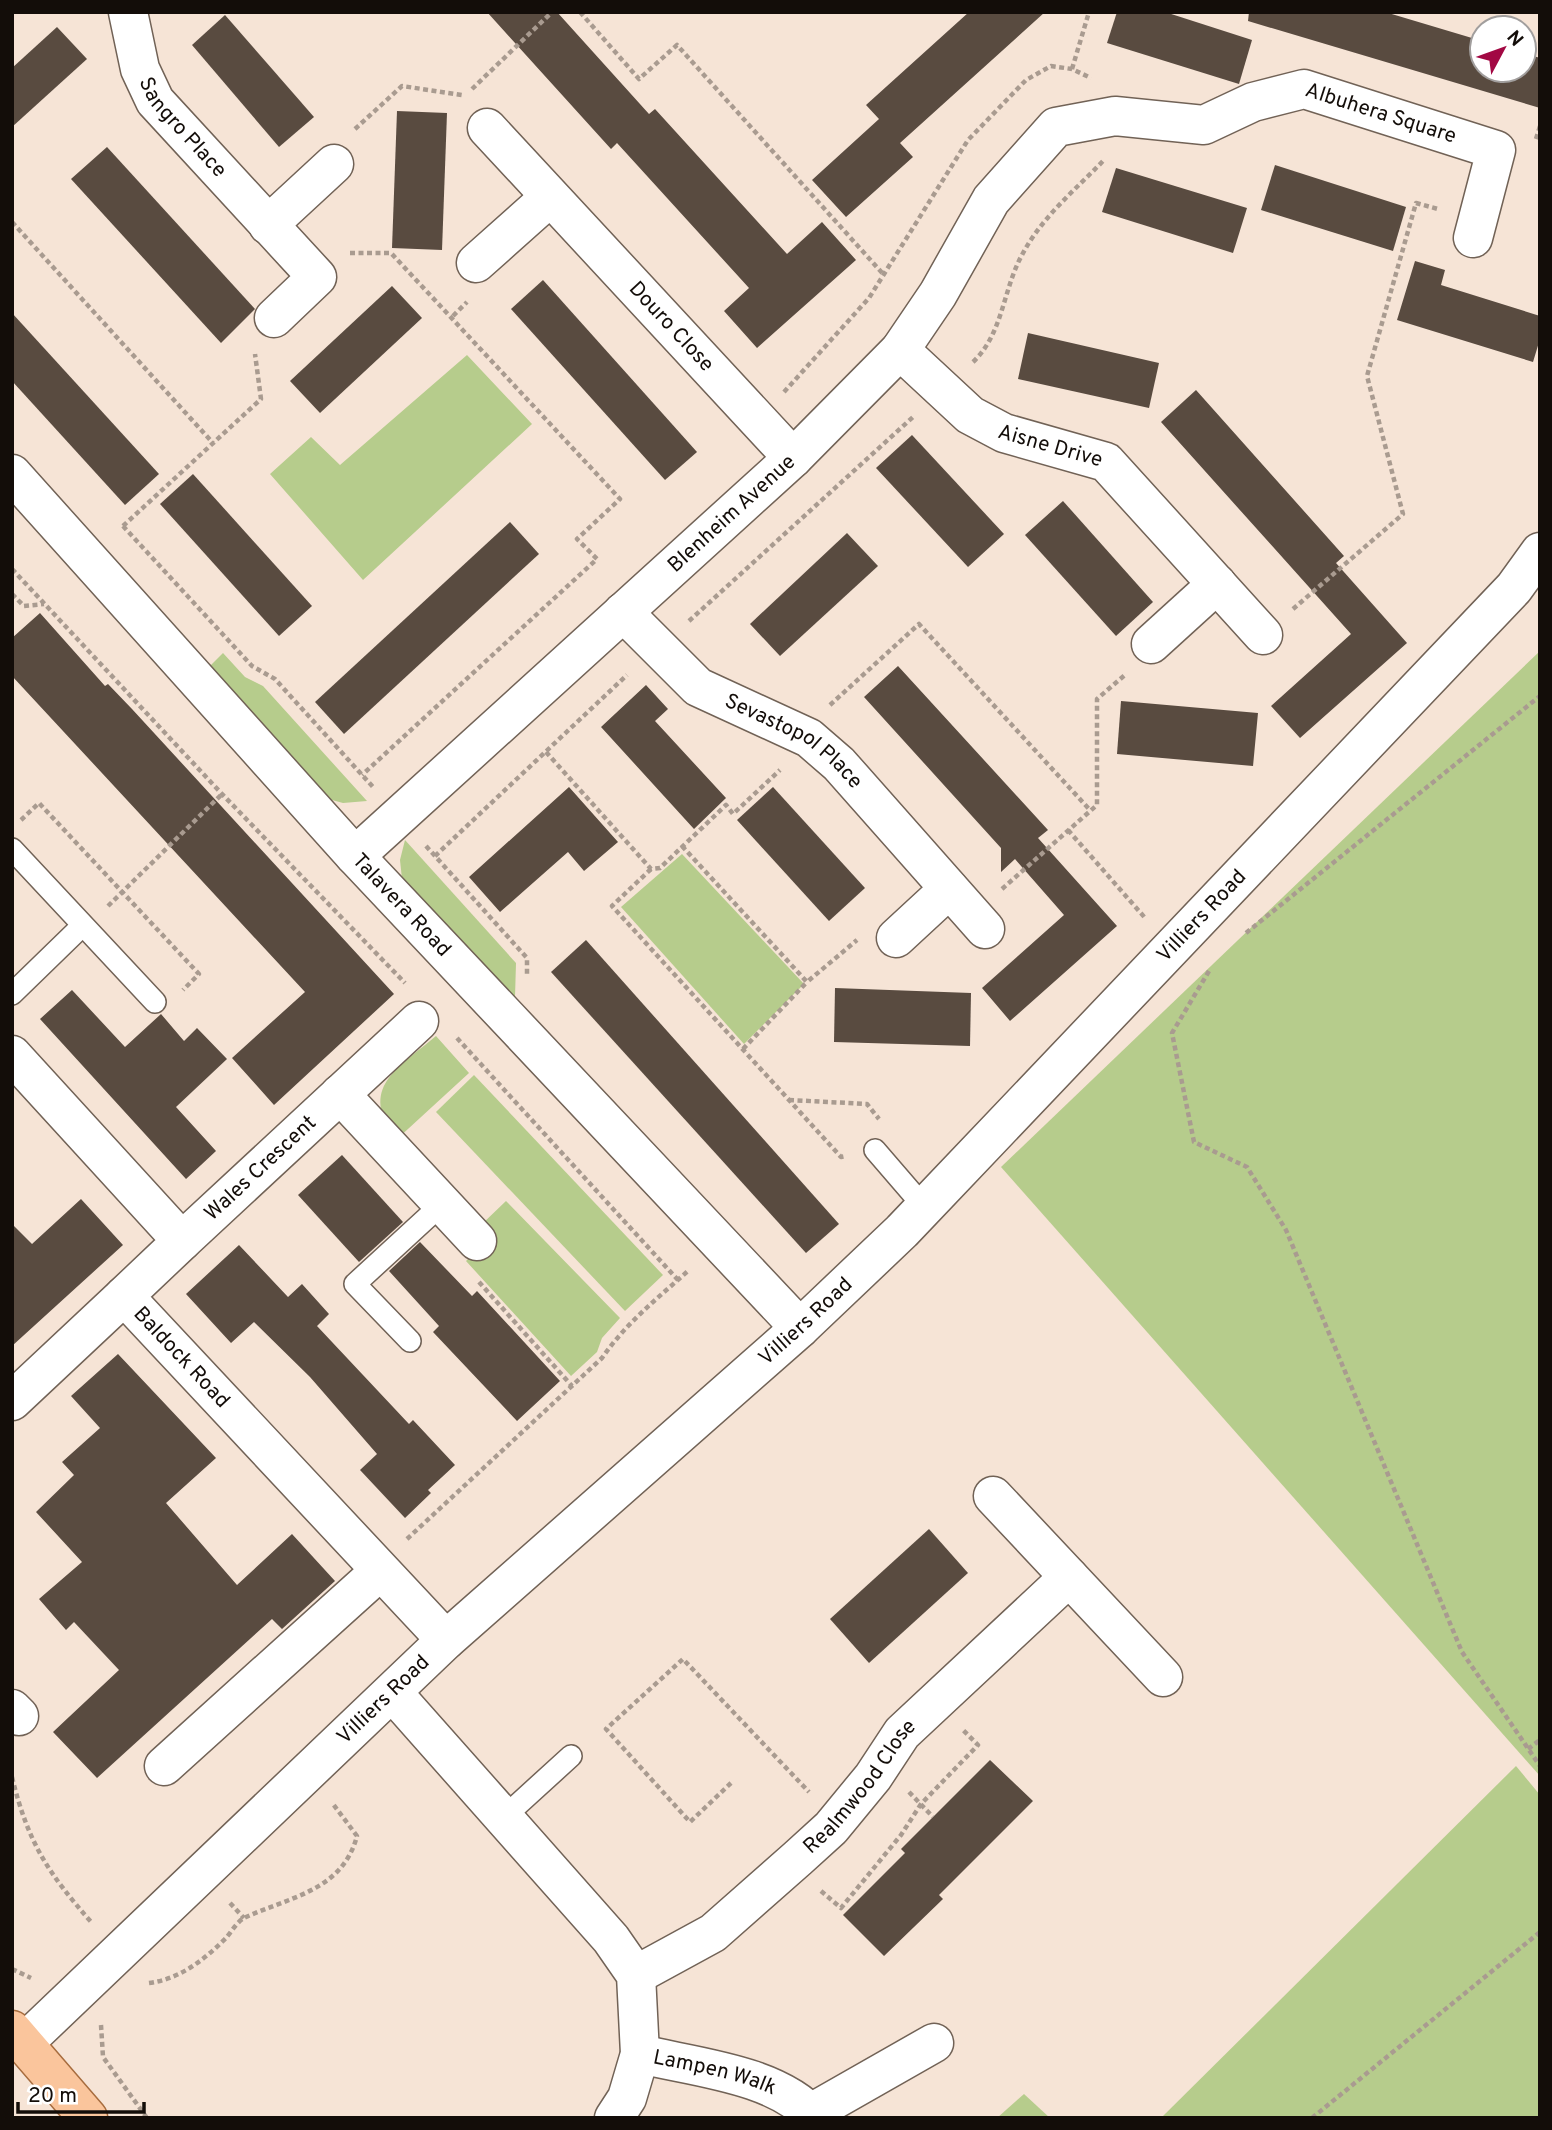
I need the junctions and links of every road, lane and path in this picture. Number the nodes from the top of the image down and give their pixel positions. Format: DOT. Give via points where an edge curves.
graph roads {
  1 [pos="128,12"];
  2 [pos="552,12"];
  3 [pos="580,12"];
  4 [pos="1088,12"];
  5 [pos="1072,69"];
  6 [pos="1115,116"];
  7 [pos="1056,127"];
  8 [pos="486,128"];
  9 [pos="334,164"];
  10 [pos="550,197"];
  11 [pos="12,222"];
  12 [pos="268,225"];
  13 [pos="1475,230"];
  14 [pos="476,263"];
  15 [pos="884,275"];
  16 [pos="317,277"];
  17 [pos="274,318"];
  18 [pos="900,350"];
  19 [pos="757,420"];
  20 [pos="214,443"];
  21 [pos="793,458"];
  22 [pos="12,474"];
  23 [pos="114,534"];
  24 [pos="1540,552"];
  25 [pos="12,569"];
  26 [pos="1217,584"];
  27 [pos="12,594"];
  28 [pos="45,604"];
  29 [pos="623,612"];
  30 [pos="1263,635"];
  31 [pos="1151,644"];
  32 [pos="1540,696"];
  33 [pos="805,737"];
  34 [pos="546,752"];
  35 [pos="362,775"];
  36 [pos="222,794"];
  37 [pos="1090,810"];
  38 [pos="12,828"];
  39 [pos="1068,830"];
  40 [pos="682,846"];
  41 [pos="12,849"];
  42 [pos="355,856"];
  43 [pos="651,869"];
  44 [pos="123,891"];
  45 [pos="969,911"];
  46 [pos="82,926"];
  47 [pos="1154,929"];
  48 [pos="1240,938"];
  49 [pos="896,939"];
  50 [pos="1212,966"];
  51 [pos="807,982"];
  52 [pos="12,994"];
  53 [pos="155,1002"];
  54 [pos="426,1013"];
  55 [pos="743,1049"];
  56 [pos="12,1055"];
  57 [pos="340,1094"];
  58 [pos="789,1100"];
  59 [pos="875,1150"];
  60 [pos="442,1204"];
  61 [pos="925,1208"];
  62 [pos="474,1239"];
  63 [pos="182,1241"];
  64 [pos="722,1242"];
  65 [pos="678,1280"];
  66 [pos="124,1296"];
  67 [pos="800,1328"];
  68 [pos="410,1341"];
  69 [pos="572,1386"];
  70 [pos="12,1401"];
  71 [pos="993,1496"];
  72 [pos="404,1542"];
  73 [pos="380,1571"];
  74 [pos="1069,1577"];
  75 [pos="446,1640"];
  76 [pos="1163,1677"];
  77 [pos="393,1693"];
  78 [pos="936,1701"];
  79 [pos="1540,1741"];
  80 [pos="1528,1749"];
  81 [pos="571,1756"];
  82 [pos="164,1766"];
  83 [pos="1540,1766"];
  84 [pos="307,1774"];
  85 [pos="12,1777"];
  86 [pos="731,1783"];
  87 [pos="12,1803"];
  88 [pos="19,1807"];
  89 [pos="503,1818"];
  90 [pos="837,1820"];
  91 [pos="789,1866"];
  92 [pos="1540,1932"];
  93 [pos="118,1953"];
  94 [pos="636,1975"];
  95 [pos="142,1984"];
  96 [pos="107,2017"];
  97 [pos="18,2037"];
  98 [pos="934,2043"];
  99 [pos="640,2054"];
  100 [pos="813,2115"];
  101 [pos="88,2118"];
  102 [pos="146,2118"];
  103 [pos="614,2118"];
  104 [pos="1312,2118"];
  1 -- 12 [label="street, Sangro Place" via="140,69 155,101"];
  2 -- 9 [label="path" via="466,95 402,86 345,137"];
  3 -- 15 [label="path" via="639,79 677,45"];
  4 -- 5 [label="path"];
  5 -- 6 [label="path" via="1108,86"];
  5 -- 15 [label="path" via="1051,66 1026,80 968,141"];
  6 -- 7 [label="street, Albuhera Square"];
  6 -- 13 [label="street, Albuhera Square" via="1204,125 1253,102 1304,89 1496,150"];
  7 -- 18 [label="street, Blenheim Avenue" via="991,200"];
  8 -- 10 [label="street, Douro Close"];
  9 -- 12 [label="street"];
  10 -- 14 [label="street"];
  10 -- 19 [label="street, Douro Close"];
  11 -- 20 [label="path"];
  12 -- 16 [label="street, Sangro Place"];
  13 -- 30 [label="path" via="1416,202 1367,376 1403,513"];
  15 -- 19 [label="path" via="869,298"];
  16 -- 17 [label="street"];
  16 -- 35 [label="path" via="342,253 391,253 620,499 577,538 597,559"];
  17 -- 20 [label="path" via="275,336 255,354 261,399"];
  18 -- 21 [label="street, Blenheim Avenue"];
  18 -- 26 [label="street, Aisne Drive" via="970,415 1004,432 1106,462"];
  19 -- 21 [label="street, Douro Close"];
  20 -- 23 [label="path"];
  21 -- 29 [label="street, Blenheim Avenue"];
  22 -- 42 [label="street, Talavera Road"];
  24 -- 61 [label="street, Villiers Road" via="1514,588"];
  25 -- 28 [label="path"];
  26 -- 30 [label="street, Aisne Drive"];
  26 -- 31 [label="street"];
  27 -- 28 [label="path" via="24,606"];
  28 -- 36 [label="path"];
  29 -- 33 [label="street, Sevastopol Place" via="698,687"];
  29 -- 42 [label="street, Blenheim Avenue"];
  31 -- 37 [label="path" via="1149,654 1097,699 1097,805"];
  32 -- 48 [label="path"];
  33 -- 37 [label="path" via="919,624"];
  33 -- 40 [label="path" via="733,814 726,805"];
  33 -- 45 [label="street, Sevastopol Place" via="839,764"];
  34 -- 43 [label="path"];
  36 -- 44 [label="path"];
  36 -- 54 [label="path"];
  37 -- 39 [label="path"];
  38 -- 44 [label="path" via="39,803"];
  39 -- 45 [label="path"];
  39 -- 47 [label="path"];
  40 -- 43 [label="path" via="660,868"];
  40 -- 51 [label="path"];
  41 -- 46 [label="lane"];
  42 -- 64 [label="street, Talavera Road"];
  43 -- 55 [label="path" via="612,906"];
  44 -- 46 [label="path"];
  44 -- 53 [label="path" via="199,974 175,998"];
  45 -- 49 [label="street"];
  46 -- 52 [label="lane"];
  46 -- 53 [label="lane"];
  49 -- 51 [label="path" via="857,940"];
  50 -- 80 [label="path" via="1171,1033 1194,1142 1247,1167 1286,1230 1462,1652"];
  51 -- 55 [label="path"];
  54 -- 57 [label="street, Wales Crescent"];
  54 -- 65 [label="path"];
  55 -- 58 [label="path"];
  56 -- 63 [label="street"];
  57 -- 60 [label="street"];
  57 -- 63 [label="street, Wales Crescent"];
  58 -- 59 [label="path" via="841,1157"];
  58 -- 59 [label="path" via="867,1104 889,1130"];
  59 -- 61 [label="lane"];
  60 -- 62 [label="street"];
  60 -- 68 [label="lane" via="355,1284"];
  61 -- 67 [label="street, Villiers Road"];
  62 -- 69 [label="path" via="453,1253"];
  63 -- 66 [label="street, Baldock Road"];
  64 -- 65 [label="path"];
  64 -- 67 [label="street, Talavera Road"];
  65 -- 69 [label="path" via="636,1317 603,1358"];
  66 -- 70 [label="street"];
  66 -- 73 [label="street, Baldock Road"];
  67 -- 75 [label="street, Villiers Road"];
  69 -- 72 [label="path"];
  71 -- 74 [label="street"];
  73 -- 75 [label="street, Baldock Road"];
  73 -- 82 [label="street"];
  74 -- 76 [label="street"];
  74 -- 78 [label="street, Realmwood Close"];
  75 -- 77 [label="street, Villiers Road"];
  77 -- 84 [label="street, Villiers Road"];
  77 -- 89 [label="street"];
  78 -- 90 [label="street, Realmwood Close" via="902,1733"];
  78 -- 91 [label="path" via="978,1745 921,1804 841,1908"];
  79 -- 80 [label="path"];
  80 -- 83 [label="path"];
  81 -- 89 [label="lane"];
  84 -- 93 [label="street, Villiers Road"];
  84 -- 95 [label="path" via="358,1836 354,1849 334,1874 306,1895 244,1918 204,1959 167,1981"];
  85 -- 88 [label="path"];
  86 -- 90 [label="path" via="690,1822 607,1729 683,1659"];
  87 -- 88 [label="path"];
  88 -- 93 [label="path" via="28,1834 54,1879"];
  89 -- 94 [label="street" via="611,1939"];
  90 -- 91 [label="street, Realmwood Close"];
  91 -- 94 [label="street, Realmwood Close" via="713,1933"];
  92 -- 104 [label="path"];
  93 -- 97 [label="street, Villiers Road"];
  94 -- 99 [label="street"];
  96 -- 102 [label="path" via="100,2026 103,2057"];
  97 -- 101 [label="main road"];
  98 -- 100 [label="street, Lampen Walk"];
  99 -- 100 [label="street, Lampen Walk" via="758,2082"];
  99 -- 103 [label="street, Lampen Walk" via="627,2098"];
}
